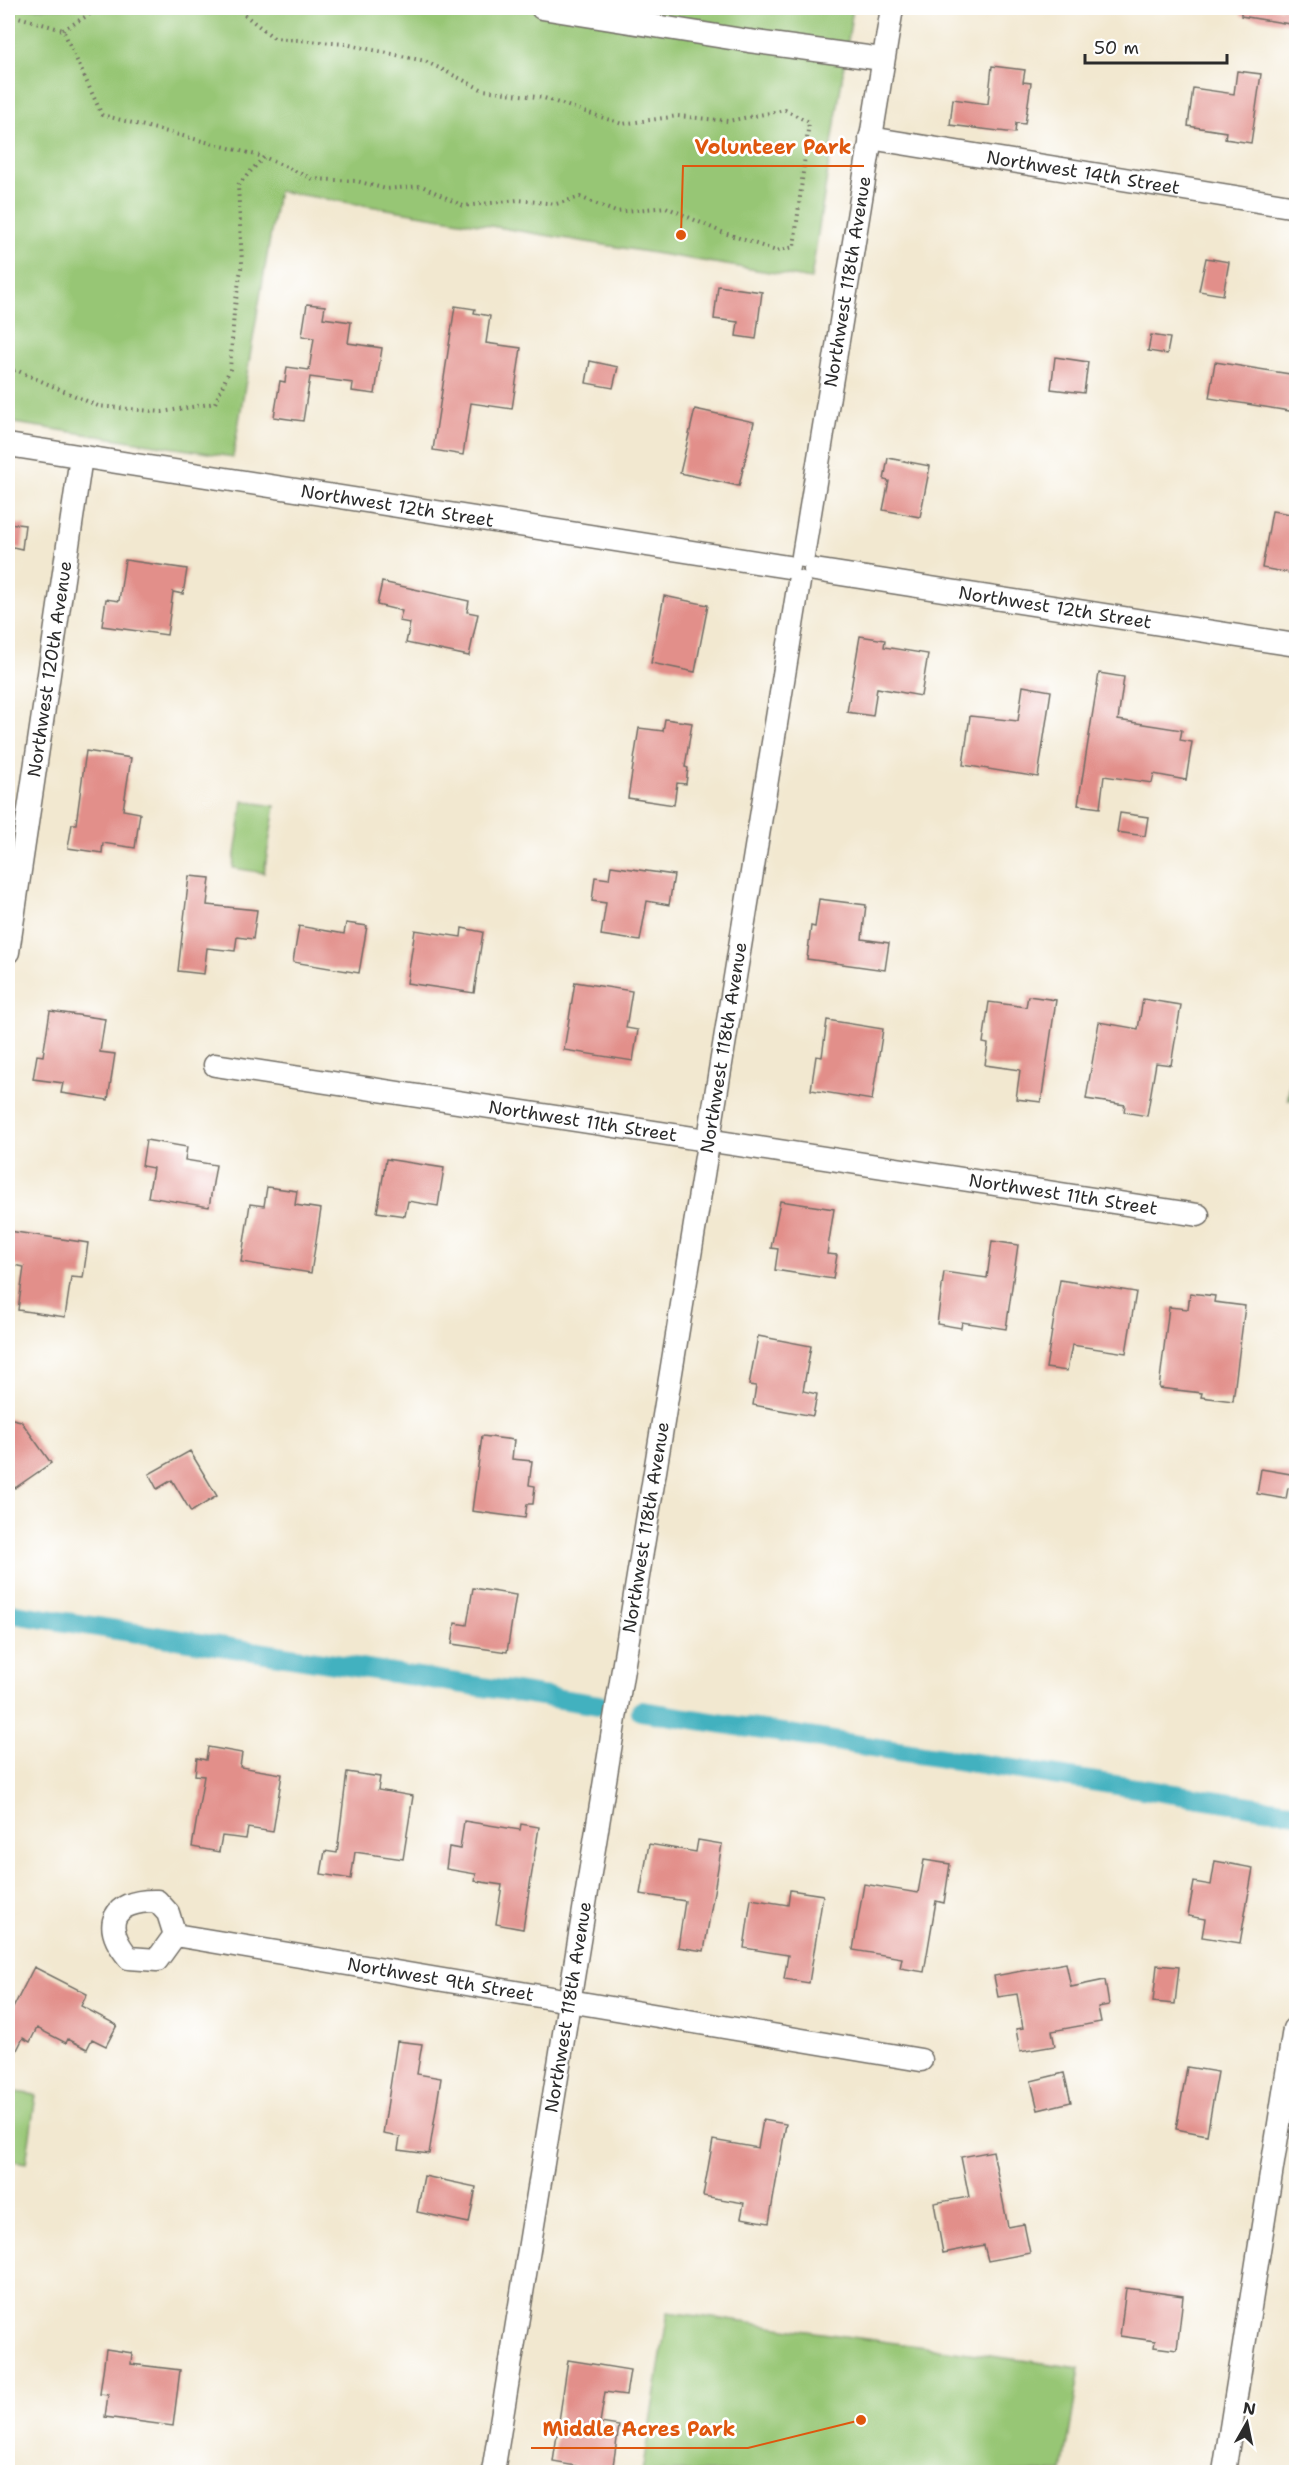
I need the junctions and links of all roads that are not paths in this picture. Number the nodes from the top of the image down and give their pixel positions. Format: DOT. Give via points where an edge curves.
graph roads {
  1 [pos="542,8"];
  2 [pos="892,8"];
  3 [pos="882,58"];
  4 [pos="870,138"];
  5 [pos="1296,207"];
  6 [pos="8,445"];
  7 [pos="81,457"];
  8 [pos="801,569"];
  9 [pos="1296,645"];
  10 [pos="11,906"];
  11 [pos="8,952"];
  12 [pos="215,1065"];
  13 [pos="709,1140"];
  14 [pos="1198,1215"];
  15 [pos="175,1935"];
  16 [pos="568,1999"];
  17 [pos="1294,2029"];
  18 [pos="921,2060"];
  19 [pos="493,2472"];
  20 [pos="1224,2472"];
  1 -- 3 [label="street"];
  2 -- 3 [label="street, Northwest 118th Avenue"];
  3 -- 4 [label="street, Northwest 118th Avenue"];
  4 -- 5 [label="street, Northwest 14th Street"];
  4 -- 8 [label="street, Northwest 118th Avenue"];
  6 -- 7 [label="street, Northwest 12th Street"];
  7 -- 8 [label="street, Northwest 12th Street"];
  7 -- 10 [label="street, Northwest 120th Avenue"];
  8 -- 9 [label="street, Northwest 12th Street"];
  8 -- 13 [label="street, Northwest 118th Avenue"];
  10 -- 11 [label="street, Northwest 120th Avenue"];
  12 -- 13 [label="street, Northwest 11th Street"];
  13 -- 14 [label="street, Northwest 11th Street"];
  13 -- 16 [label="street, Northwest 118th Avenue"];
  15 -- 16 [label="street, Northwest 9th Street"];
  16 -- 18 [label="street, Northwest 9th Street"];
  16 -- 19 [label="street, Northwest 118th Avenue"];
  17 -- 20 [label="street"];
}
